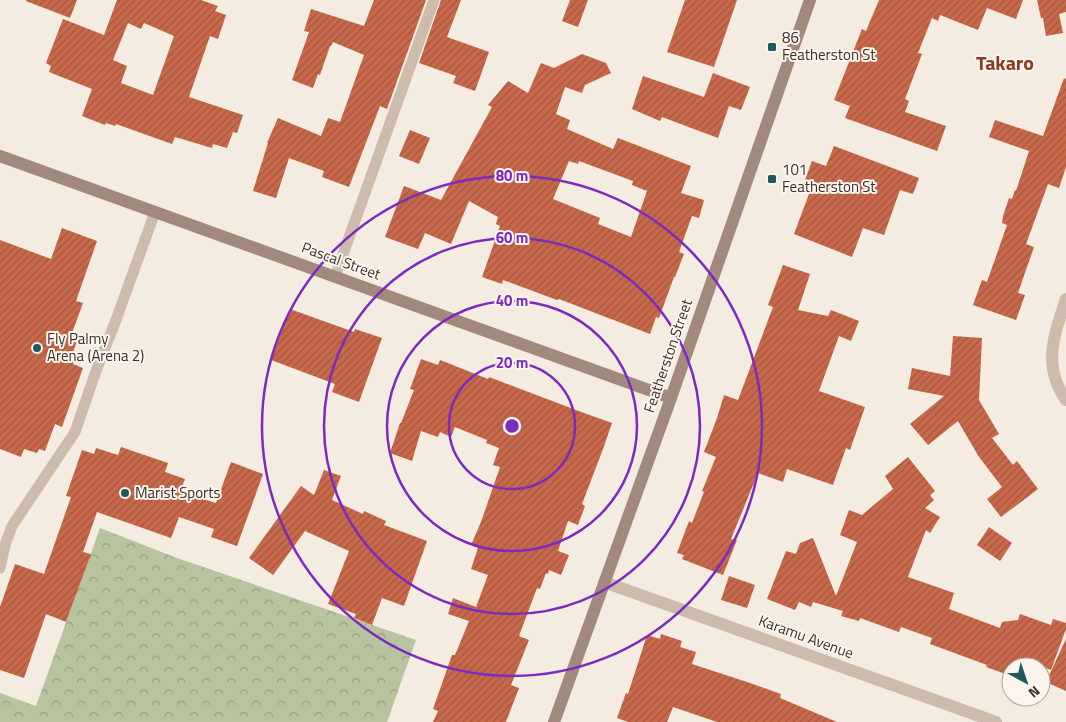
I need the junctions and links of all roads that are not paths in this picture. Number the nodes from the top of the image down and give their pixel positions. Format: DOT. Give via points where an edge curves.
graph roads {
  1 [pos="434,0"];
  2 [pos="810,0"];
  3 [pos="0,156"];
  4 [pos="155,212"];
  5 [pos="335,276"];
  6 [pos="1066,299"];
  7 [pos="671,398"];
  8 [pos="1066,400"];
  9 [pos="0,522"];
  10 [pos="12,526"];
  11 [pos="0,568"];
  12 [pos="604,582"];
  13 [pos="554,722"];
  14 [pos="996,722"];
  1 -- 5 [label="lane"];
  2 -- 7 [label="main road, Featherston Street"];
  3 -- 4 [label="main road, Pascal Street"];
  4 -- 5 [label="main road, Pascal Street"];
  4 -- 10 [label="lane" via="75,432"];
  5 -- 7 [label="main road, Pascal Street"];
  6 -- 8 [label="street" via="1052,350 1053,373"];
  7 -- 12 [label="main road, Featherston Street"];
  9 -- 10 [label="lane"];
  10 -- 11 [label="lane"];
  12 -- 13 [label="main road, Featherston Street"];
  12 -- 14 [label="street, Karamu Avenue"];
}
